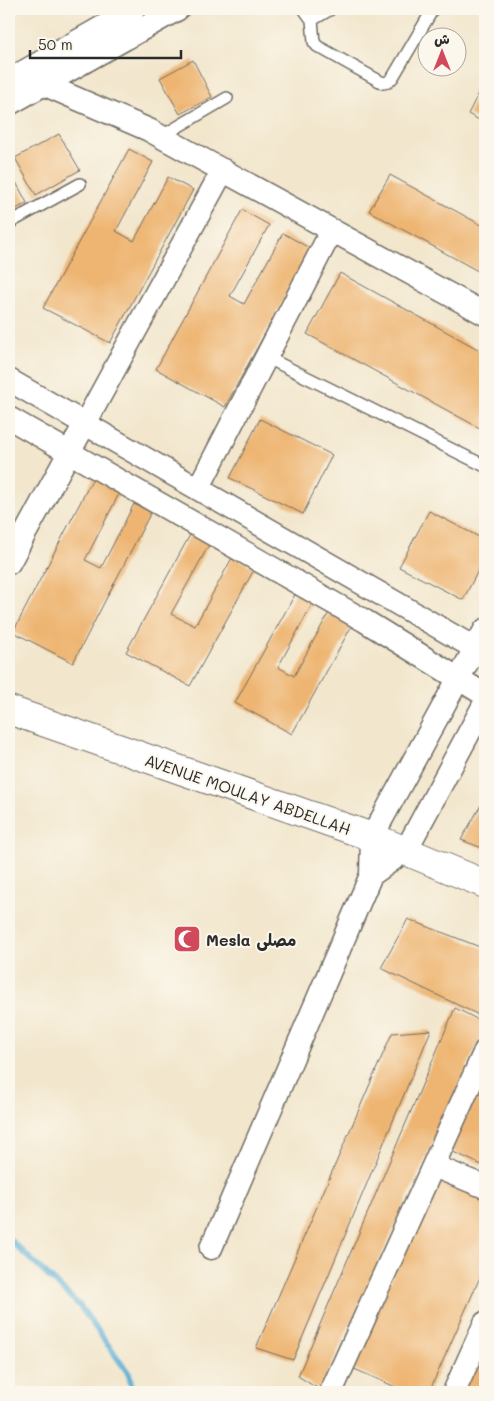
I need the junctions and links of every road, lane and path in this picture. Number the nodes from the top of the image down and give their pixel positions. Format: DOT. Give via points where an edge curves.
graph roads {
  1 [pos="134,9"];
  2 [pos="178,9"];
  3 [pos="304,9"];
  4 [pos="332,9"];
  5 [pos="433,9"];
  6 [pos="312,20"];
  7 [pos="38,76"];
  8 [pos="9,80"];
  9 [pos="227,98"];
  10 [pos="9,104"];
  11 [pos="162,136"];
  12 [pos="223,170"];
  13 [pos="80,184"];
  14 [pos="9,223"];
  15 [pos="332,230"];
  16 [pos="485,314"];
  17 [pos="266,357"];
  18 [pos="9,380"];
  19 [pos="9,418"];
  20 [pos="85,424"];
  21 [pos="69,453"];
  22 [pos="485,466"];
  23 [pos="198,489"];
  24 [pos="9,563"];
  25 [pos="482,644"];
  26 [pos="458,679"];
  27 [pos="485,695"];
  28 [pos="485,703"];
  29 [pos="9,710"];
  30 [pos="372,837"];
  31 [pos="406,850"];
  32 [pos="371,876"];
  33 [pos="485,884"];
  34 [pos="485,1051"];
  35 [pos="434,1166"];
  36 [pos="485,1187"];
  37 [pos="211,1248"];
  38 [pos="485,1323"];
  39 [pos="331,1392"];
  40 [pos="454,1392"];
  1 -- 7 [label="street"];
  2 -- 7 [label="street"];
  3 -- 6 [label="lane"];
  4 -- 6 [label="lane"];
  5 -- 6 [label="lane" via="388,82 317,46"];
  7 -- 8 [label="street"];
  7 -- 10 [label="street"];
  7 -- 11 [label="street"];
  9 -- 11 [label="lane"];
  11 -- 12 [label="street"];
  12 -- 15 [label="street"];
  12 -- 20 [label="street"];
  13 -- 14 [label="lane"];
  15 -- 16 [label="street"];
  15 -- 17 [label="street"];
  17 -- 22 [label="lane"];
  17 -- 23 [label="street"];
  18 -- 20 [label="street"];
  19 -- 21 [label="street"];
  20 -- 21 [label="street"];
  20 -- 23 [label="street"];
  21 -- 24 [label="street"];
  21 -- 26 [label="street" via="365,621"];
  23 -- 25 [label="street"];
  25 -- 26 [label="street"];
  26 -- 27 [label="street"];
  26 -- 30 [label="street"];
  28 -- 31 [label="street"];
  29 -- 30 [label="main road, AVENUE MOULAY ABDELLAH"];
  30 -- 31 [label="main road, AVENUE MOULAY ABDELLAH"];
  30 -- 32 [label="street"];
  31 -- 32 [label="street"];
  31 -- 33 [label="main road, AVENUE MOULAY ABDELLAH"];
  32 -- 37 [label="street"];
  34 -- 35 [label="street"];
  35 -- 36 [label="street"];
  35 -- 39 [label="street"];
  38 -- 40 [label="street"];
}
